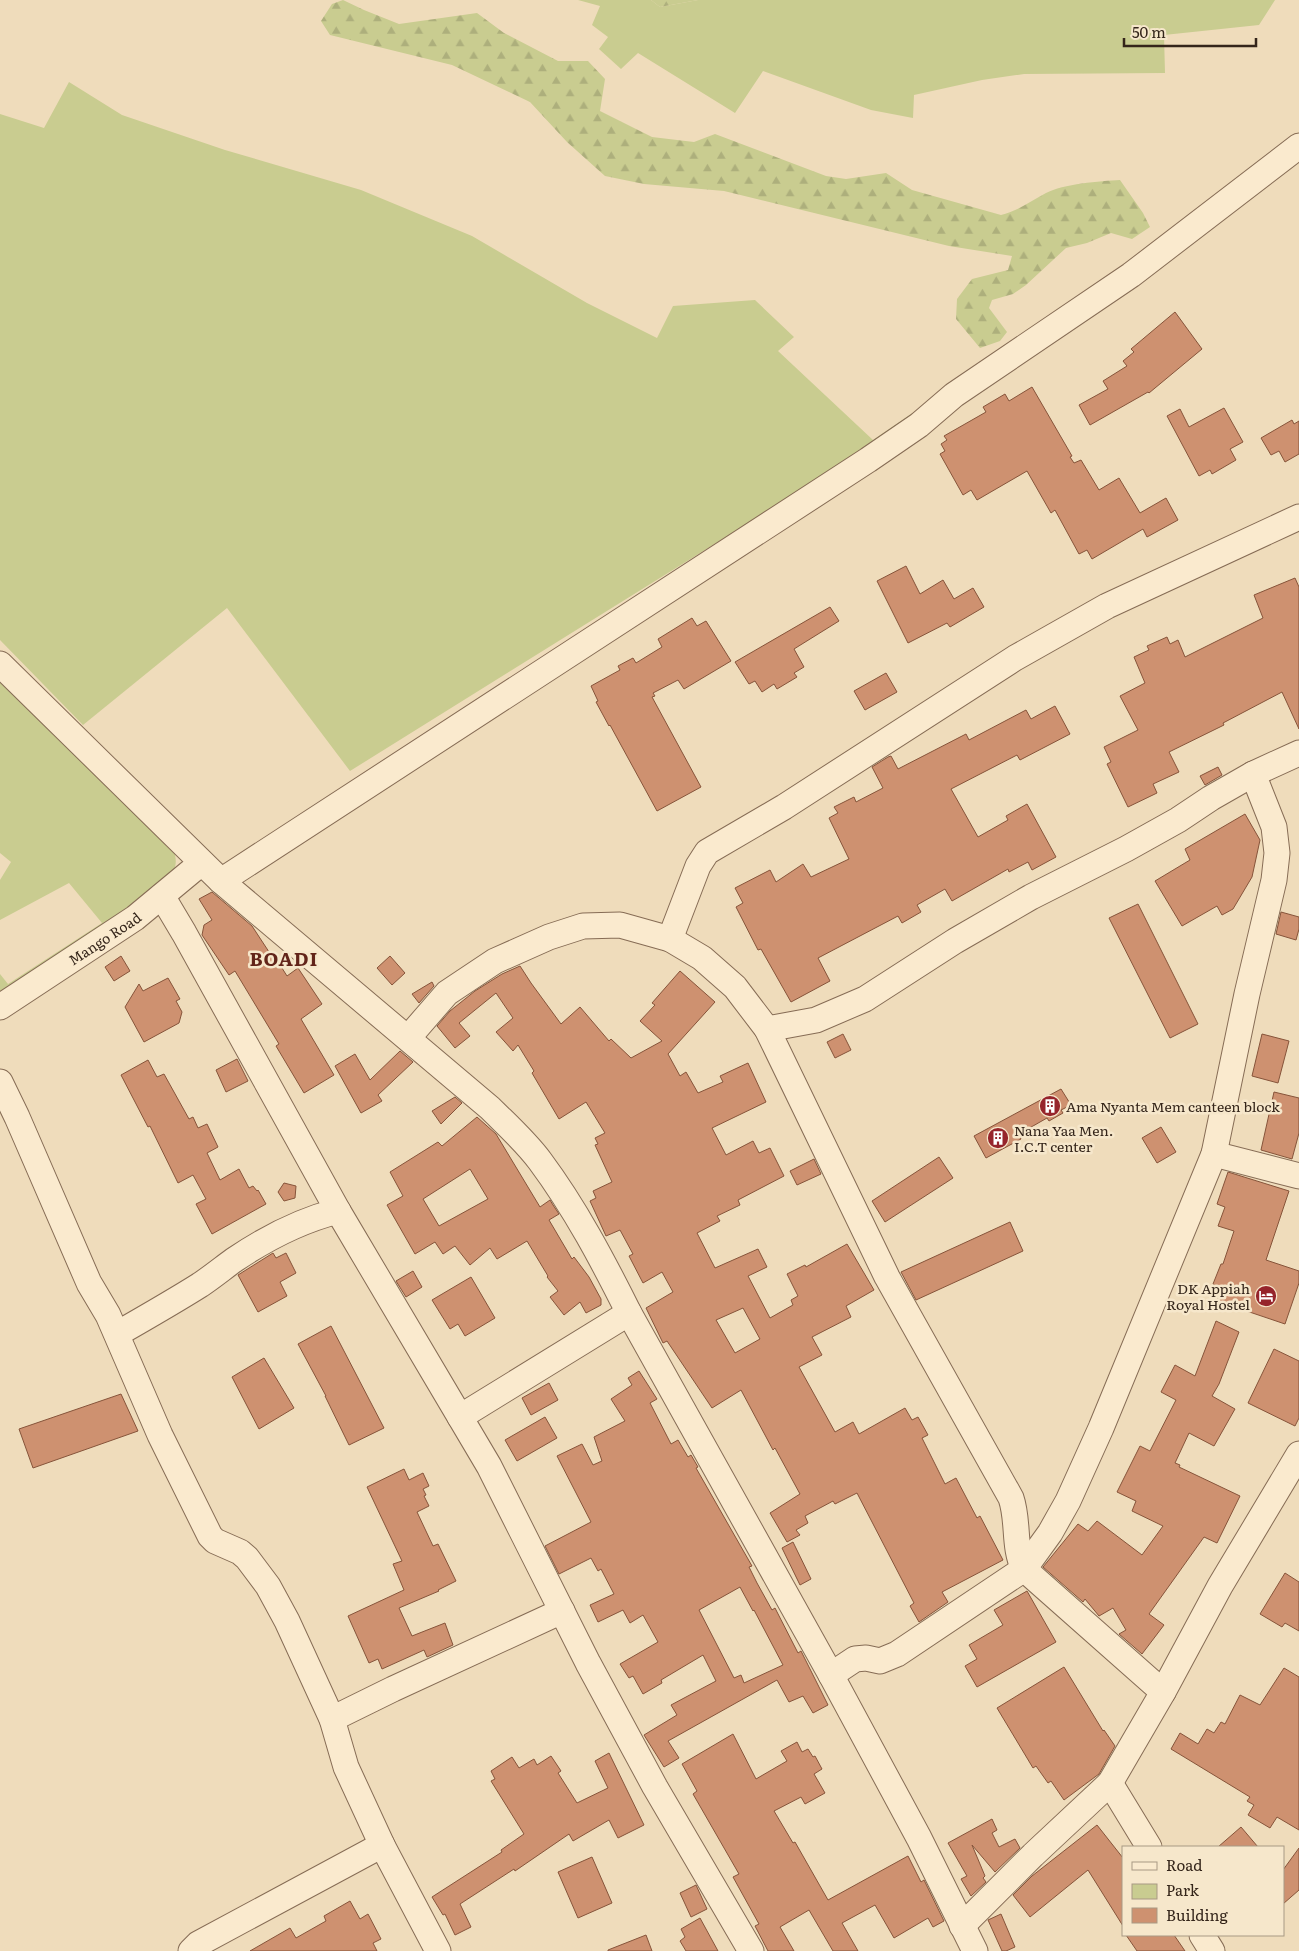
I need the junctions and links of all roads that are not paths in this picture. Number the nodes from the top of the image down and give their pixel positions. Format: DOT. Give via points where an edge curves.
graph roads {
  1 [pos="1299,146"];
  2 [pos="1299,517"];
  3 [pos="0,664"];
  4 [pos="1299,753"];
  5 [pos="1253,774"];
  6 [pos="203,864"];
  7 [pos="221,881"];
  8 [pos="162,896"];
  9 [pos="670,939"];
  10 [pos="0,1007"];
  11 [pos="767,1029"];
  12 [pos="408,1038"];
  13 [pos="0,1082"];
  14 [pos="1214,1154"];
  15 [pos="1299,1176"];
  16 [pos="338,1211"];
  17 [pos="629,1314"];
  18 [pos="117,1334"];
  19 [pos="460,1417"];
  20 [pos="1295,1469"];
  21 [pos="1024,1569"];
  22 [pos="562,1611"];
  23 [pos="831,1675"];
  24 [pos="1163,1692"];
  25 [pos="332,1719"];
  26 [pos="1110,1783"];
  27 [pos="382,1845"];
  28 [pos="1148,1846"];
  29 [pos="962,1926"];
  30 [pos="1203,1936"];
  31 [pos="191,1951"];
  32 [pos="438,1951"];
  33 [pos="751,1951"];
  34 [pos="975,1951"];
  35 [pos="1212,1951"];
  1 -- 7 [label="street" via="1131,275 954,395 919,425 868,460"];
  2 -- 9 [label="street" via="1107,606 1024,653 784,807 707,852 698,866"];
  3 -- 6 [label="street"];
  4 -- 5 [label="street"];
  5 -- 11 [label="street" via="1178,820 955,941 865,999 816,1020"];
  5 -- 14 [label="street" via="1274,827 1277,854"];
  6 -- 7 [label="street"];
  6 -- 8 [label="street, Mango Road"];
  7 -- 12 [label="street"];
  8 -- 10 [label="street, Mango Road" via="135,918"];
  8 -- 16 [label="street"];
  9 -- 11 [label="street" via="702,958 735,987"];
  9 -- 12 [label="street" via="620,925 583,926 549,937 495,961 447,993"];
  11 -- 21 [label="street" via="888,1277 1011,1498"];
  12 -- 17 [label="street" via="490,1108 539,1160 565,1198"];
  13 -- 18 [label="street" via="89,1283"];
  14 -- 15 [label="street"];
  14 -- 21 [label="street" via="1072,1492 1050,1533"];
  16 -- 18 [label="street" via="315,1217 277,1235"];
  16 -- 19 [label="street"];
  17 -- 19 [label="street"];
  17 -- 23 [label="street"];
  18 -- 25 [label="street" via="160,1435 210,1536 247,1558 268,1586"];
  19 -- 22 [label="street" via="493,1474"];
  20 -- 24 [label="street" via="1220,1586"];
  21 -- 23 [label="street" via="897,1654 880,1661 855,1659"];
  21 -- 24 [label="street"];
  22 -- 25 [label="street"];
  22 -- 33 [label="street" via="655,1787"];
  23 -- 29 [label="street" via="919,1838"];
  24 -- 26 [label="street"];
  25 -- 27 [label="street" via="346,1767"];
  26 -- 28 [label="street"];
  26 -- 29 [label="street"];
  27 -- 31 [label="street" via="198,1944"];
  27 -- 32 [label="street"];
  29 -- 34 [label="street"];
  30 -- 35 [label="street"];
}
